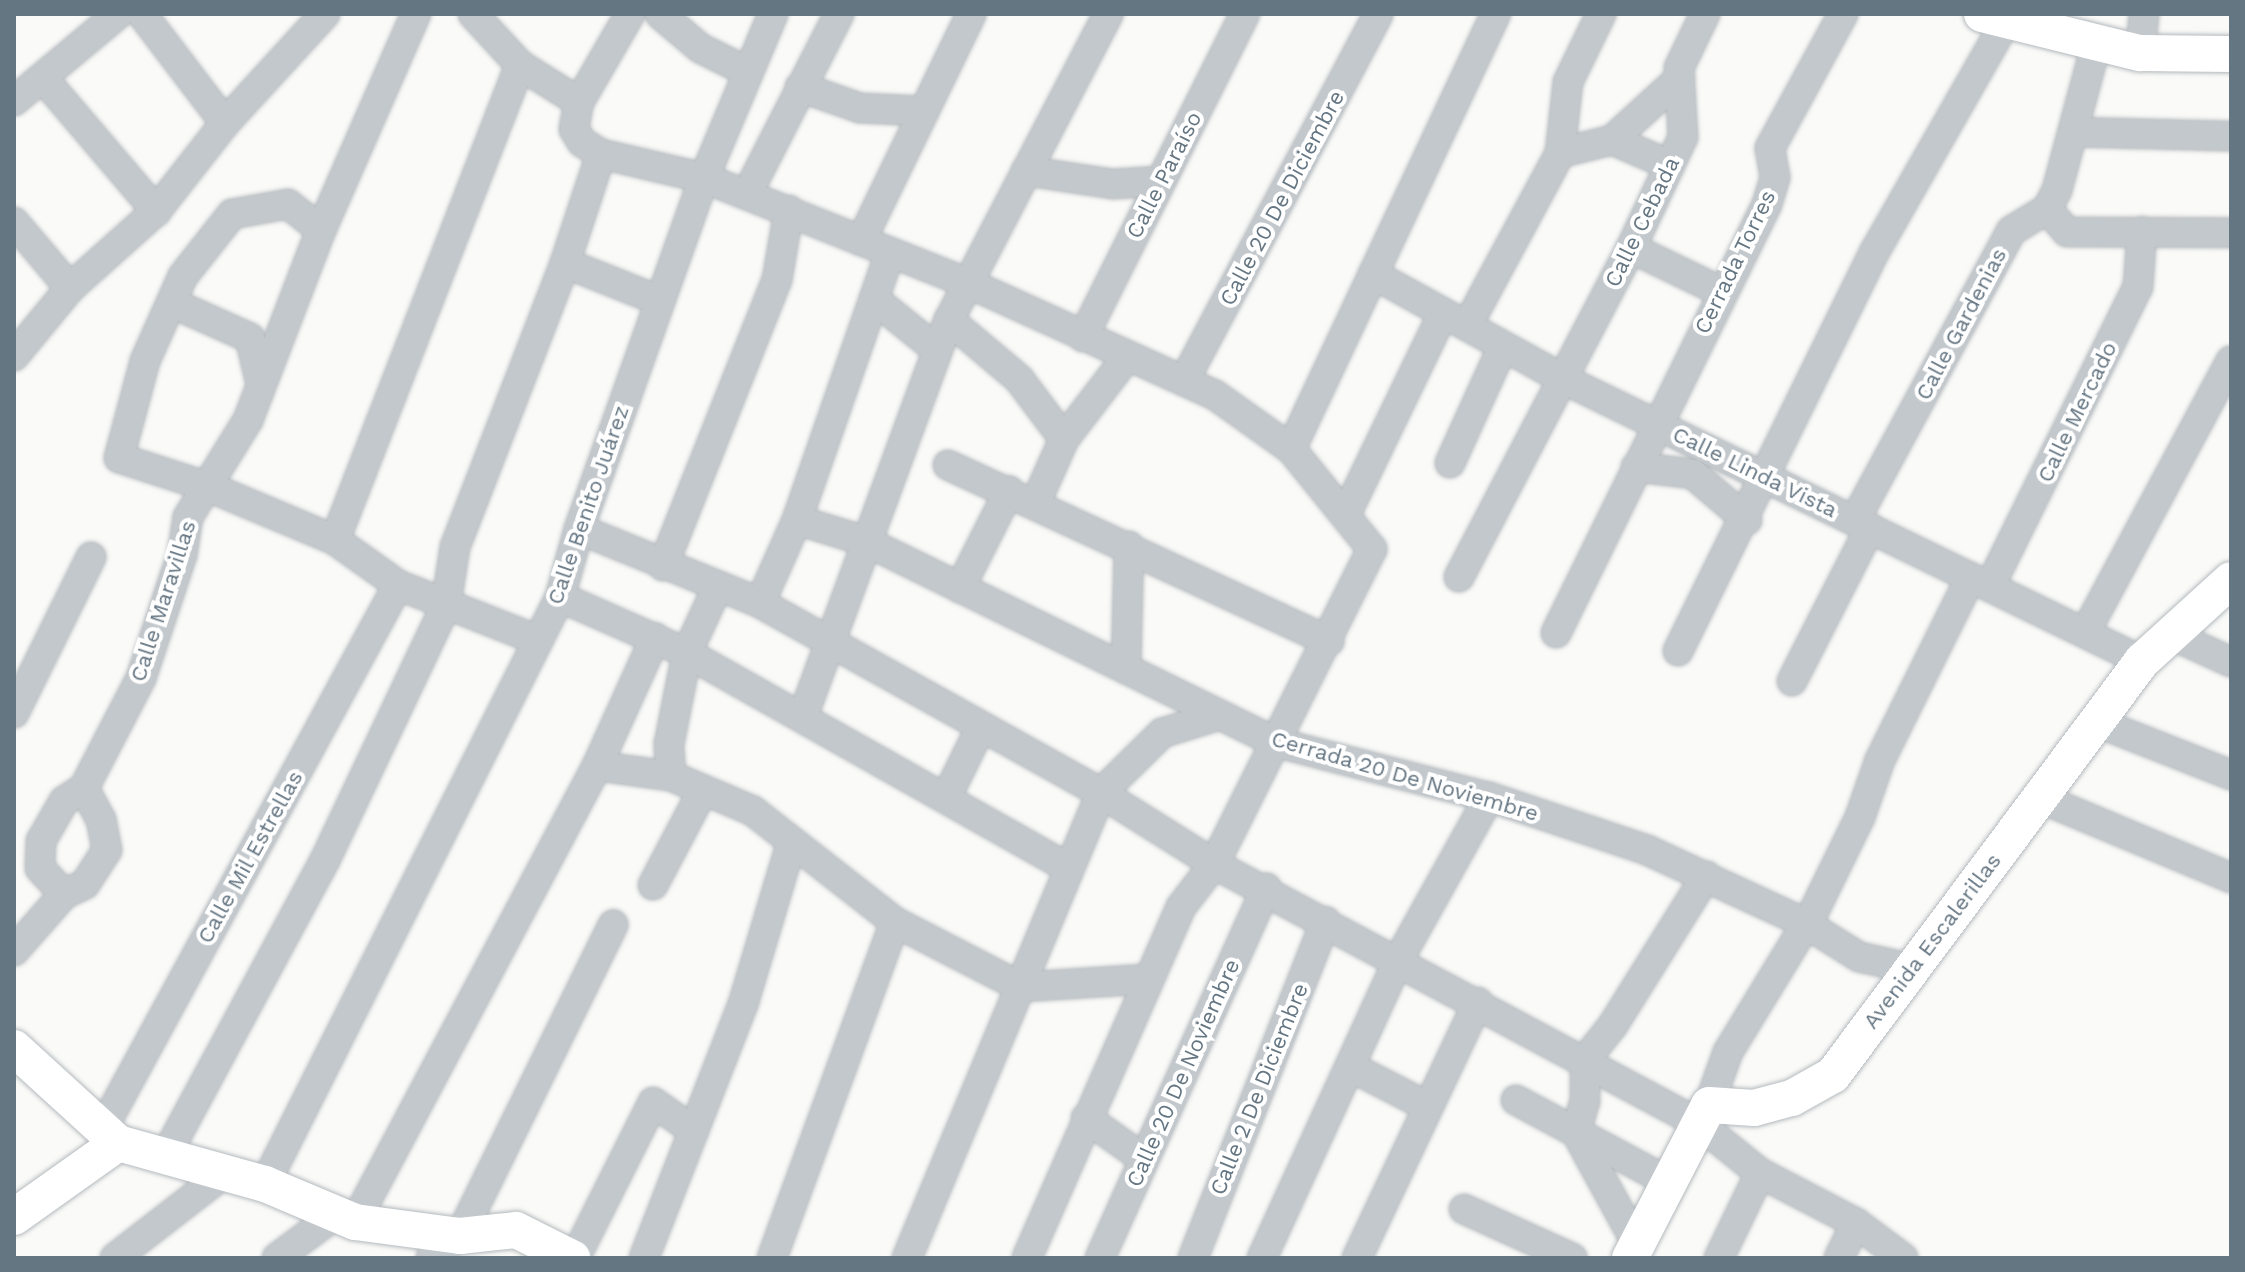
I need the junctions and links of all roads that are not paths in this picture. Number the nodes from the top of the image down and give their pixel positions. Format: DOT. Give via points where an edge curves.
graph roads {
  1 [pos="118,14"];
  2 [pos="142,14"];
  3 [pos="416,14"];
  4 [pos="473,14"];
  5 [pos="630,14"];
  6 [pos="660,14"];
  7 [pos="773,14"];
  8 [pos="839,14"];
  9 [pos="971,14"];
  10 [pos="1108,14"];
  11 [pos="1245,14"];
  12 [pos="1378,14"];
  13 [pos="1496,14"];
  14 [pos="1601,14"];
  15 [pos="1705,14"];
  16 [pos="1843,14"];
  17 [pos="2144,14"];
  18 [pos="2014,19"];
  19 [pos="309,20"];
  20 [pos="2096,45"];
  21 [pos="2140,53"];
  22 [pos="2231,54"];
  23 [pos="520,65"];
  24 [pos="746,71"];
  25 [pos="43,78"];
  26 [pos="1680,78"];
  27 [pos="800,87"];
  28 [pos="14,101"];
  29 [pos="579,102"];
  30 [pos="924,111"];
  31 [pos="225,123"];
  32 [pos="2075,132"];
  33 [pos="2231,136"];
  34 [pos="1612,140"];
  35 [pos="1560,153"];
  36 [pos="601,154"];
  37 [pos="1670,165"];
  38 [pos="1026,171"];
  39 [pos="704,178"];
  40 [pos="1161,181"];
  41 [pos="748,192"];
  42 [pos="2047,209"];
  43 [pos="789,210"];
  44 [pos="156,211"];
  45 [pos="14,222"];
  46 [pos="321,230"];
  47 [pos="2142,231"];
  48 [pos="2231,233"];
  49 [pos="861,241"];
  50 [pos="1631,248"];
  51 [pos="890,253"];
  52 [pos="565,263"];
  53 [pos="1373,274"];
  54 [pos="968,283"];
  55 [pos="70,288"];
  56 [pos="1722,292"];
  57 [pos="874,299"];
  58 [pos="660,301"];
  59 [pos="172,303"];
  60 [pos="1455,319"];
  61 [pos="949,320"];
  62 [pos="1083,337"];
  63 [pos="1503,346"];
  64 [pos="937,350"];
  65 [pos="14,356"];
  66 [pos="1127,357"];
  67 [pos="2231,361"];
  68 [pos="1563,379"];
  69 [pos="1184,381"];
  70 [pos="262,385"];
  71 [pos="1656,424"];
  72 [pos="1064,439"];
  73 [pos="1291,449"];
  74 [pos="1450,463"];
  75 [pos="948,465"];
  76 [pos="1636,467"];
  77 [pos="1766,478"];
  78 [pos="209,487"];
  79 [pos="1009,491"];
  80 [pos="1036,502"];
  81 [pos="1347,512"];
  82 [pos="797,520"];
  83 [pos="1747,520"];
  84 [pos="1863,524"];
  85 [pos="579,529"];
  86 [pos="335,540"];
  87 [pos="865,541"];
  88 [pos="1129,546"];
  89 [pos="91,557"];
  90 [pos="663,566"];
  91 [pos="1459,577"];
  92 [pos="2231,580"];
  93 [pos="1981,581"];
  94 [pos="398,585"];
  95 [pos="718,586"];
  96 [pos="960,588"];
  97 [pos="560,597"];
  98 [pos="760,603"];
  99 [pos="446,605"];
  100 [pos="1556,633"];
  101 [pos="2085,633"];
  102 [pos="2172,635"];
  103 [pos="655,638"];
  104 [pos="535,639"];
  105 [pos="827,640"];
  106 [pos="1329,641"];
  107 [pos="1678,651"];
  108 [pos="687,653"];
  109 [pos="2142,661"];
  110 [pos="2231,662"];
  111 [pos="1126,669"];
  112 [pos="1792,681"];
  113 [pos="14,713"];
  114 [pos="1220,715"];
  115 [pos="803,716"];
  116 [pos="2099,723"];
  117 [pos="981,727"];
  118 [pos="1278,743"];
  119 [pos="597,766"];
  120 [pos="2231,775"];
  121 [pos="671,776"];
  122 [pos="84,788"];
  123 [pos="703,790"];
  124 [pos="1101,793"];
  125 [pos="947,796"];
  126 [pos="1489,797"];
  127 [pos="2040,798"];
  128 [pos="791,844"];
  129 [pos="1214,864"];
  130 [pos="1069,868"];
  131 [pos="1706,876"];
  132 [pos="2231,878"];
  133 [pos="653,885"];
  134 [pos="1266,888"];
  135 [pos="64,894"];
  136 [pos="1326,921"];
  137 [pos="895,922"];
  138 [pos="1803,922"];
  139 [pos="613,925"];
  140 [pos="14,951"];
  141 [pos="1399,959"];
  142 [pos="1909,968"];
  143 [pos="1148,979"];
  144 [pos="1021,987"];
  145 [pos="1478,1002"];
  146 [pos="16,1056"];
  147 [pos="1585,1060"];
  148 [pos="1351,1067"];
  149 [pos="1516,1100"];
  150 [pos="1425,1105"];
  151 [pos="1703,1114"];
  152 [pos="1086,1118"];
  153 [pos="694,1131"];
  154 [pos="1576,1132"];
  155 [pos="110,1136"];
  156 [pos="165,1157"];
  157 [pos="1144,1159"];
  158 [pos="226,1172"];
  159 [pos="1760,1173"];
  160 [pos="1669,1182"];
  161 [pos="265,1184"];
  162 [pos="1464,1209"];
  163 [pos="14,1217"];
  164 [pos="345,1218"];
  165 [pos="1856,1223"];
  166 [pos="460,1236"];
  167 [pos="1634,1251"];
  168 [pos="115,1258"];
  169 [pos="277,1258"];
  170 [pos="431,1258"];
  171 [pos="573,1258"];
  172 [pos="644,1258"];
  173 [pos="772,1258"];
  174 [pos="907,1258"];
  175 [pos="1027,1258"];
  176 [pos="1100,1258"];
  177 [pos="1193,1258"];
  178 [pos="1262,1258"];
  179 [pos="1357,1258"];
  180 [pos="1572,1258"];
  181 [pos="1719,1258"];
  182 [pos="1839,1258"];
  183 [pos="1903,1258"];
  1 -- 25 [label="street"];
  2 -- 31 [label="street"];
  3 -- 46 [label="street, Calle Maravillas"];
  4 -- 23 [label="street"];
  5 -- 29 [label="street"];
  6 -- 24 [label="street" via="700,48"];
  7 -- 24 [label="street, Calle Benito Juárez"];
  8 -- 27 [label="street"];
  9 -- 30 [label="street"];
  10 -- 38 [label="street"];
  11 -- 40 [label="street, Calle Paraíso"];
  12 -- 69 [label="street, Calle 20 De Diciembre"];
  13 -- 53 [label="street"];
  14 -- 35 [label="street" via="1568,82"];
  15 -- 26 [label="street, Calle Cebada" via="1679,68"];
  16 -- 56 [label="street, Cerrada Torres" via="1770,148 1775,177 1767,204"];
  17 -- 21 [label="street"];
  18 -- 20 [label="main road"];
  18 -- 77 [label="street" via="1895,214"];
  19 -- 31 [label="street"];
  20 -- 21 [label="main road"];
  20 -- 32 [label="street"];
  21 -- 22 [label="main road"];
  23 -- 29 [label="street"];
  23 -- 86 [label="street"];
  24 -- 39 [label="street, Calle Benito Juárez"];
  25 -- 28 [label="street"];
  25 -- 44 [label="street"];
  26 -- 34 [label="street"];
  26 -- 37 [label="street, Calle Cebada" via="1683,137"];
  27 -- 30 [label="street" via="860,108"];
  27 -- 41 [label="street"];
  29 -- 36 [label="street" via="574,129 582,142"];
  30 -- 49 [label="street"];
  31 -- 44 [label="street"];
  32 -- 33 [label="street"];
  32 -- 42 [label="street"];
  34 -- 35 [label="street"];
  34 -- 37 [label="street"];
  35 -- 60 [label="street"];
  36 -- 39 [label="street"];
  36 -- 52 [label="street"];
  37 -- 50 [label="street, Calle Cebada"];
  38 -- 40 [label="street" via="1113,184"];
  38 -- 54 [label="street"];
  39 -- 41 [label="street"];
  39 -- 58 [label="street, Calle Benito Juárez"];
  40 -- 62 [label="street, Calle Paraíso"];
  41 -- 43 [label="street"];
  42 -- 47 [label="street" via="2067,232"];
  42 -- 84 [label="street, Calle Gardenias" via="2011,231"];
  43 -- 49 [label="street"];
  43 -- 90 [label="street" via="777,280"];
  44 -- 55 [label="street"];
  45 -- 55 [label="street"];
  46 -- 59 [label="street" via="288,204 232,214 183,276"];
  46 -- 70 [label="street, Calle Maravillas"];
  47 -- 48 [label="street"];
  47 -- 93 [label="street, Calle Mercado" via="2138,287"];
  49 -- 51 [label="street"];
  50 -- 56 [label="street"];
  50 -- 68 [label="street, Calle Cebada"];
  51 -- 54 [label="street"];
  51 -- 57 [label="street"];
  52 -- 58 [label="street"];
  52 -- 99 [label="street" via="455,547"];
  53 -- 60 [label="street, Calle Linda Vista"];
  53 -- 73 [label="street"];
  54 -- 61 [label="street"];
  54 -- 62 [label="street"];
  55 -- 65 [label="street"];
  56 -- 71 [label="street, Cerrada Torres"];
  57 -- 64 [label="street"];
  57 -- 82 [label="street"];
  58 -- 85 [label="street, Calle Benito Juárez"];
  59 -- 70 [label="street" via="250,338"];
  59 -- 78 [label="street" via="145,361 119,458"];
  60 -- 63 [label="street, Calle Linda Vista"];
  60 -- 81 [label="street"];
  61 -- 64 [label="street"];
  61 -- 72 [label="street" via="1019,379"];
  62 -- 66 [label="street"];
  63 -- 68 [label="street, Calle Linda Vista"];
  63 -- 74 [label="street"];
  64 -- 87 [label="street"];
  66 -- 69 [label="street"];
  66 -- 72 [label="street"];
  67 -- 101 [label="street"];
  68 -- 71 [label="street, Calle Linda Vista"];
  68 -- 91 [label="street, Calle Cebada"];
  69 -- 73 [label="street" via="1215,395"];
  70 -- 78 [label="street, Calle Maravillas"];
  71 -- 76 [label="street, Cerrada Torres"];
  71 -- 77 [label="street, Calle Linda Vista"];
  72 -- 80 [label="street"];
  73 -- 81 [label="street"];
  75 -- 79 [label="street"];
  76 -- 83 [label="street" via="1693,474"];
  76 -- 100 [label="street, Cerrada Torres"];
  77 -- 83 [label="street"];
  77 -- 84 [label="street, Calle Linda Vista"];
  78 -- 86 [label="street"];
  78 -- 122 [label="street, Calle Maravillas" via="188,517 182,555 141,678"];
  79 -- 80 [label="street"];
  79 -- 96 [label="street"];
  80 -- 88 [label="street"];
  81 -- 106 [label="street" via="1372,549"];
  82 -- 87 [label="street, Cerrada 20 De Noviembre"];
  82 -- 98 [label="street"];
  83 -- 107 [label="street"];
  84 -- 93 [label="street, Calle Linda Vista"];
  84 -- 112 [label="street, Calle Gardenias"];
  85 -- 90 [label="street"];
  85 -- 97 [label="street, Calle Benito Juárez"];
  86 -- 94 [label="street"];
  87 -- 96 [label="street, Cerrada 20 De Noviembre"];
  87 -- 105 [label="street"];
  88 -- 106 [label="street"];
  88 -- 111 [label="street"];
  89 -- 113 [label="street"];
  90 -- 95 [label="street"];
  92 -- 102 [label="main road, Avenida Escalerillas"];
  93 -- 101 [label="street, Calle Linda Vista"];
  93 -- 138 [label="street, Calle Mercado" via="1880,760 1860,817"];
  94 -- 99 [label="street"];
  94 -- 155 [label="street, Calle Mil Estrellas"];
  95 -- 98 [label="street"];
  95 -- 108 [label="street"];
  96 -- 111 [label="street, Cerrada 20 De Noviembre"];
  97 -- 103 [label="street"];
  97 -- 104 [label="street, Calle Benito Juárez"];
  98 -- 105 [label="street"];
  99 -- 104 [label="street"];
  99 -- 156 [label="street" via="325,860"];
  101 -- 109 [label="street, Calle Linda Vista"];
  102 -- 109 [label="main road, Avenida Escalerillas"];
  102 -- 110 [label="street"];
  103 -- 108 [label="street"];
  103 -- 119 [label="street"];
  104 -- 161 [label="street, Calle Benito Juárez" via="403,919"];
  105 -- 115 [label="street"];
  105 -- 117 [label="street"];
  106 -- 118 [label="street"];
  108 -- 115 [label="street"];
  108 -- 121 [label="street" via="669,744"];
  109 -- 116 [label="main road, Avenida Escalerillas"];
  111 -- 114 [label="street, Cerrada 20 De Noviembre"];
  114 -- 118 [label="street, Cerrada 20 De Noviembre"];
  114 -- 124 [label="street" via="1162,733"];
  115 -- 125 [label="street"];
  116 -- 120 [label="street"];
  116 -- 127 [label="main road, Avenida Escalerillas"];
  117 -- 124 [label="street"];
  117 -- 125 [label="street"];
  118 -- 126 [label="street, Cerrada 20 De Noviembre"];
  118 -- 129 [label="street"];
  119 -- 121 [label="street"];
  119 -- 164 [label="street"];
  121 -- 123 [label="street"];
  122 -- 135 [label="street" via="101,820 107,850 85,884"];
  122 -- 135 [label="street, Calle Maravillas" via="64,801 41,841 40,868"];
  123 -- 128 [label="street" via="753,811"];
  123 -- 133 [label="street"];
  124 -- 129 [label="street"];
  124 -- 130 [label="street"];
  125 -- 130 [label="street"];
  126 -- 131 [label="street, Cerrada 20 De Noviembre" via="1647,850"];
  126 -- 141 [label="street"];
  127 -- 132 [label="street"];
  127 -- 142 [label="main road, Avenida Escalerillas"];
  128 -- 137 [label="street"];
  128 -- 153 [label="street" via="744,1001"];
  129 -- 134 [label="street"];
  129 -- 143 [label="street" via="1181,907"];
  130 -- 144 [label="street"];
  131 -- 138 [label="street, Cerrada 20 De Noviembre"];
  131 -- 147 [label="street" via="1613,1025"];
  134 -- 136 [label="street"];
  134 -- 157 [label="street, Calle 20 De Noviembre"];
  135 -- 140 [label="street"];
  136 -- 141 [label="street"];
  136 -- 177 [label="street, Calle 2 De Diciembre"];
  137 -- 144 [label="street"];
  137 -- 173 [label="street"];
  138 -- 142 [label="street, Cerrada 20 De Noviembre" via="1859,957"];
  138 -- 151 [label="street, Calle Mercado" via="1728,1052"];
  139 -- 166 [label="street"];
  141 -- 145 [label="street"];
  141 -- 148 [label="street"];
  142 -- 151 [label="main road, Avenida Escalerillas" via="1833,1075 1792,1098"];
  143 -- 144 [label="street"];
  143 -- 152 [label="street"];
  144 -- 174 [label="street"];
  145 -- 147 [label="street"];
  145 -- 150 [label="street"];
  146 -- 155 [label="main road"];
  147 -- 151 [label="street"];
  147 -- 154 [label="street" via="1585,1101"];
  148 -- 150 [label="street"];
  148 -- 178 [label="street"];
  149 -- 154 [label="street"];
  150 -- 179 [label="street"];
  151 -- 159 [label="street"];
  151 -- 160 [label="main road"];
  152 -- 157 [label="street"];
  152 -- 175 [label="street"];
  153 -- 171 [label="street" via="653,1102"];
  153 -- 172 [label="street"];
  154 -- 160 [label="street"];
  154 -- 167 [label="street"];
  155 -- 156 [label="main road"];
  155 -- 163 [label="main road"];
  156 -- 158 [label="main road"];
  157 -- 176 [label="street, Calle 20 De Noviembre"];
  158 -- 161 [label="main road"];
  158 -- 168 [label="street"];
  159 -- 165 [label="street"];
  159 -- 181 [label="street"];
  160 -- 167 [label="main road"];
  161 -- 164 [label="main road"];
  162 -- 180 [label="street"];
  164 -- 166 [label="main road"];
  164 -- 169 [label="street"];
  165 -- 182 [label="street"];
  165 -- 183 [label="street"];
  166 -- 170 [label="street"];
  166 -- 171 [label="main road" via="516,1230"];
}
